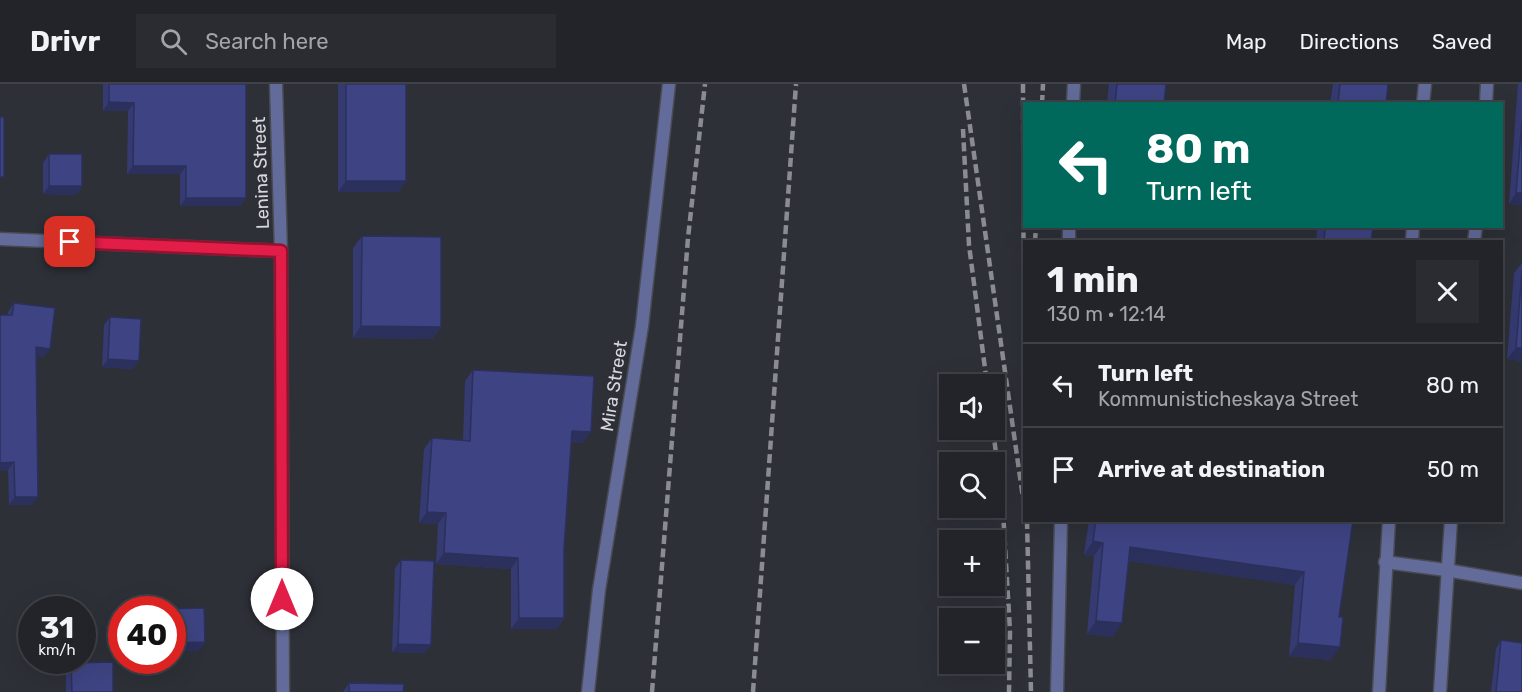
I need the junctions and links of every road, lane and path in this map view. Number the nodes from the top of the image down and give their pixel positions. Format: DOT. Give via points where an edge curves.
graph roads {
  1 [pos="276,84"];
  2 [pos="669,84"];
  3 [pos="1074,84"];
  4 [pos="1425,84"];
  5 [pos="1487,84"];
  6 [pos="1073,102"];
  7 [pos="1423,102"];
  8 [pos="1486,102"];
  9 [pos="0,239"];
  10 [pos="281,251"];
  11 [pos="1061,522"];
  12 [pos="1389,522"];
  13 [pos="1450,522"];
  14 [pos="1385,562"];
  15 [pos="1446,570"];
  16 [pos="1522,582"];
  17 [pos="283,692"];
  18 [pos="588,692"];
  19 [pos="1057,692"];
  20 [pos="1379,692"];
  21 [pos="1440,692"];
  1 -- 10 [label="street, Lenina Street"];
  2 -- 18 [label="street, Mira Street" via="642,326 599,590"];
  3 -- 6 [label="street"];
  4 -- 7 [label="street"];
  5 -- 8 [label="street"];
  9 -- 10 [label="street"];
  10 -- 17 [label="street, Lenina Street"];
  11 -- 19 [label="street"];
  12 -- 14 [label="street"];
  13 -- 15 [label="street"];
  14 -- 15 [label="street"];
  14 -- 20 [label="street"];
  15 -- 16 [label="street"];
  15 -- 21 [label="street"];
}
